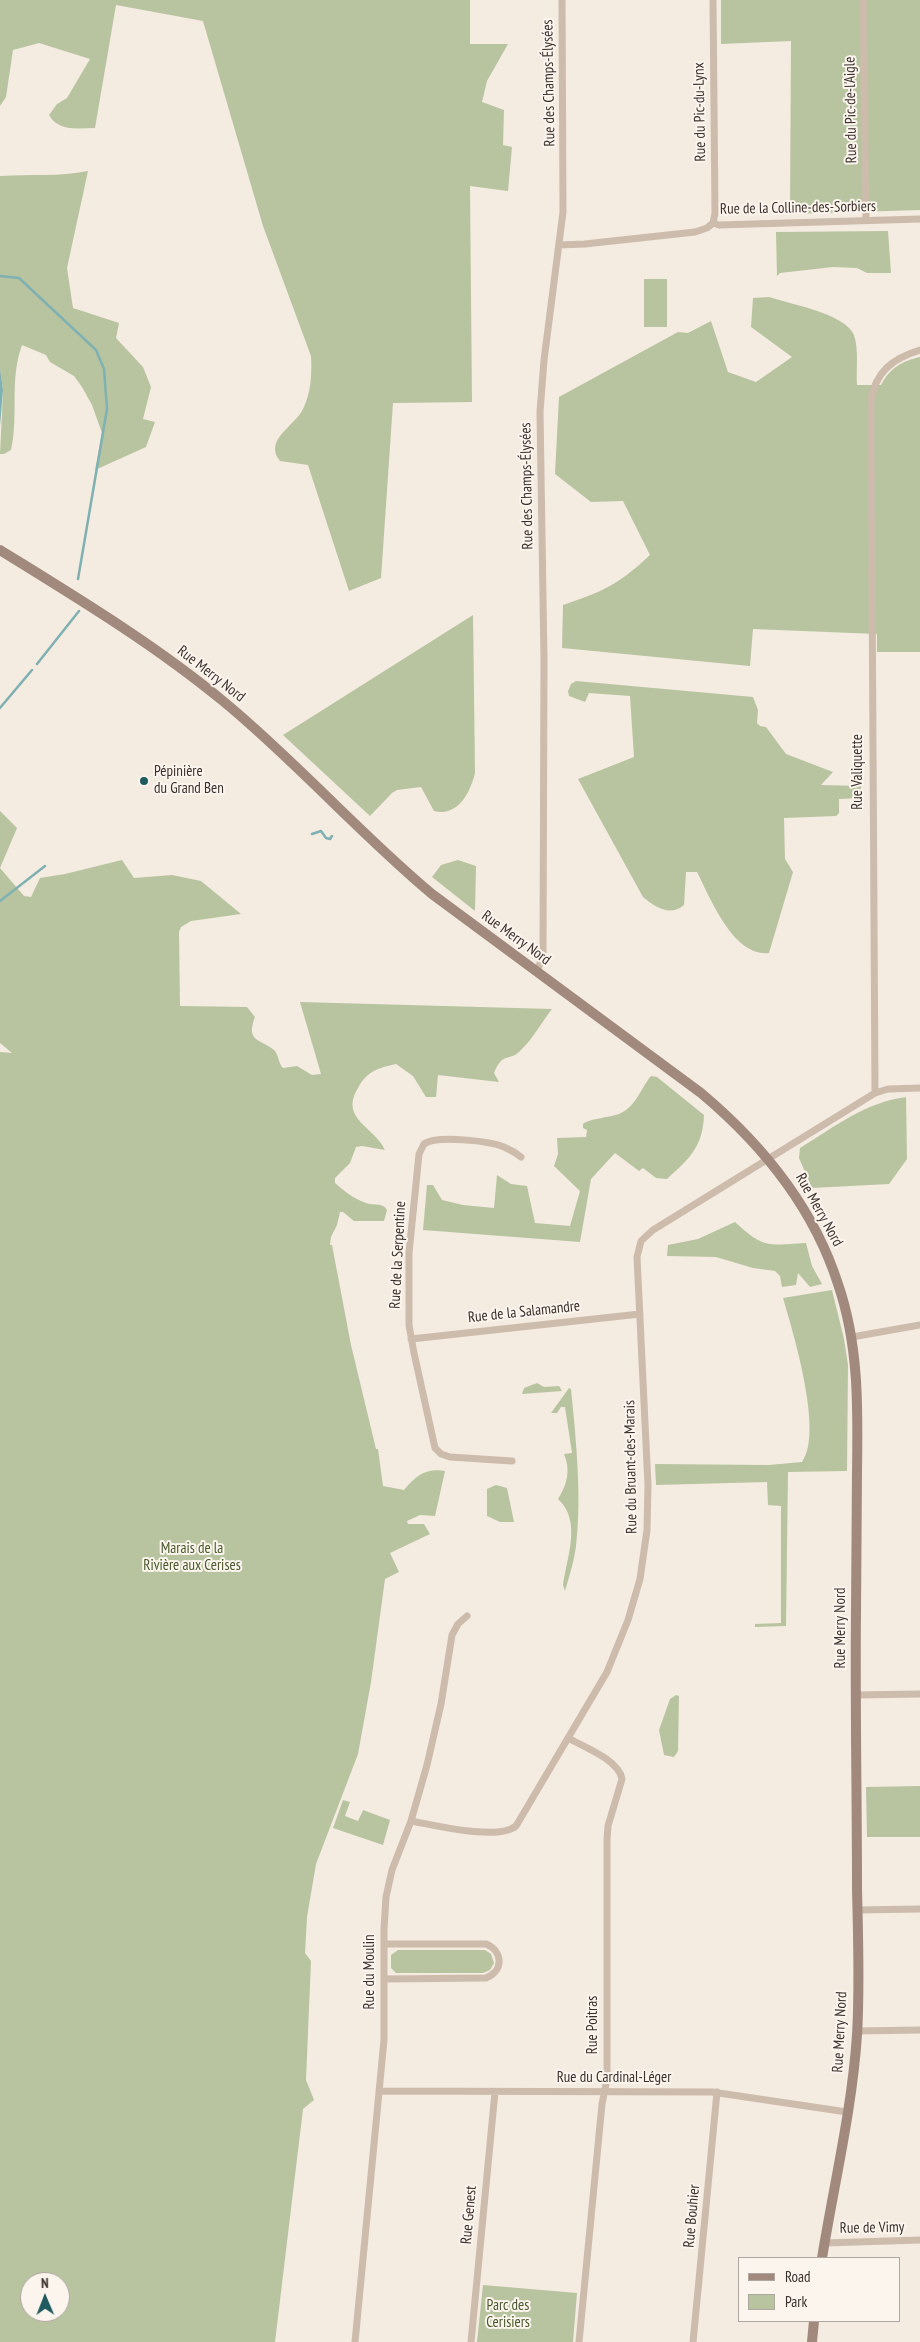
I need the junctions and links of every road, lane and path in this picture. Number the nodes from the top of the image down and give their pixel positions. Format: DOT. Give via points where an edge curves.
graph roads {
  1 [pos="562,0"];
  2 [pos="713,0"];
  3 [pos="863,0"];
  4 [pos="920,219"];
  5 [pos="866,220"];
  6 [pos="713,223"];
  7 [pos="559,245"];
  8 [pos="920,350"];
  9 [pos="0,550"];
  10 [pos="537,972"];
  11 [pos="920,1088"];
  12 [pos="875,1092"];
  13 [pos="521,1157"];
  14 [pos="768,1158"];
  15 [pos="640,1314"];
  16 [pos="920,1325"];
  17 [pos="852,1337"];
  18 [pos="411,1339"];
  19 [pos="512,1461"];
  20 [pos="467,1616"];
  21 [pos="920,1694"];
  22 [pos="855,1695"];
  23 [pos="568,1738"];
  24 [pos="411,1821"];
  25 [pos="920,1909"];
  26 [pos="858,1910"];
  27 [pos="384,1944"];
  28 [pos="384,1979"];
  29 [pos="920,2030"];
  30 [pos="857,2031"];
  31 [pos="379,2091"];
  32 [pos="605,2091"];
  33 [pos="495,2092"];
  34 [pos="717,2092"];
  35 [pos="847,2112"];
  36 [pos="920,2240"];
  37 [pos="824,2242"];
  38 [pos="822,2257"];
  39 [pos="814,2322"];
  40 [pos="355,2342"];
  41 [pos="471,2342"];
  42 [pos="579,2342"];
  43 [pos="693,2342"];
  44 [pos="812,2342"];
  1 -- 7 [label="street, Rue des Champs-Élysées" via="564,172"];
  2 -- 6 [label="street, Rue du Pic-du-Lynx"];
  3 -- 5 [label="street, Rue du Pic-de-l'Aigle"];
  4 -- 5 [label="street, Rue de la Colline-des-Sorbiers"];
  5 -- 6 [label="street, Rue de la Colline-des-Sorbiers"];
  6 -- 7 [label="street, Rue de la Colline-des-Sorbiers" via="695,232"];
  7 -- 10 [label="street, Rue des Champs-Élysées" via="540,412 544,659 543,954"];
  8 -- 12 [label="street, Rue Valiquette" via="901,357 884,369 871,401"];
  9 -- 10 [label="main road, Rue Merry Nord" via="123,628 201,683 272,742 411,876"];
  10 -- 14 [label="main road, Rue Merry Nord" via="701,1093"];
  11 -- 12 [label="street"];
  12 -- 14 [label="street"];
  13 -- 18 [label="street, Rue de la Serpentine" via="504,1147 489,1144 438,1139 422,1147 409,1253"];
  14 -- 15 [label="street, Rue du Bruant-des-Marais" via="645,1236 637,1251"];
  14 -- 17 [label="main road, Rue Merry Nord" via="800,1202 822,1242 838,1284"];
  15 -- 18 [label="street, Rue de la Salamandre"];
  15 -- 23 [label="street, Rue du Bruant-des-Marais" via="648,1490 644,1555 636,1595 622,1637"];
  16 -- 17 [label="street"];
  17 -- 22 [label="main road, Rue Merry Nord" via="858,1420"];
  18 -- 19 [label="street, Rue de la Serpentine" via="433,1443 438,1451 450,1457"];
  20 -- 24 [label="street, Rue du Moulin" via="452,1635 437,1725"];
  21 -- 22 [label="street"];
  22 -- 26 [label="main road, Rue Merry Nord"];
  23 -- 24 [label="street, Rue du Bruant-des-Marais" via="512,1829 459,1830"];
  23 -- 32 [label="street, Rue Poitras" via="614,1764 622,1779 607,1835"];
  24 -- 27 [label="street, Rue du Moulin" via="389,1883"];
  25 -- 26 [label="street"];
  26 -- 30 [label="main road, Rue Merry Nord"];
  27 -- 28 [label="street, Rue du Moulin"];
  27 -- 28 [label="street" via="486,1944 496,1951 500,1960 495,1973 486,1978"];
  28 -- 31 [label="street, Rue du Moulin" via="384,2040"];
  29 -- 30 [label="street"];
  30 -- 35 [label="main road, Rue Merry Nord"];
  31 -- 33 [label="street, Rue du Cardinal-Léger"];
  31 -- 40 [label="street, Rue du Moulin"];
  32 -- 33 [label="street, Rue du Cardinal-Léger"];
  32 -- 34 [label="street, Rue du Cardinal-Léger"];
  32 -- 42 [label="street, Rue Poitras"];
  33 -- 41 [label="street, Rue Genest"];
  34 -- 35 [label="street, Rue du Cardinal-Léger"];
  34 -- 43 [label="street, Rue Bouhier"];
  35 -- 37 [label="main road, Rue Merry Nord"];
  36 -- 37 [label="street, Rue de Vimy"];
  37 -- 38 [label="main road, Rue Merry Nord"];
  39 -- 44 [label="main road"];
}
